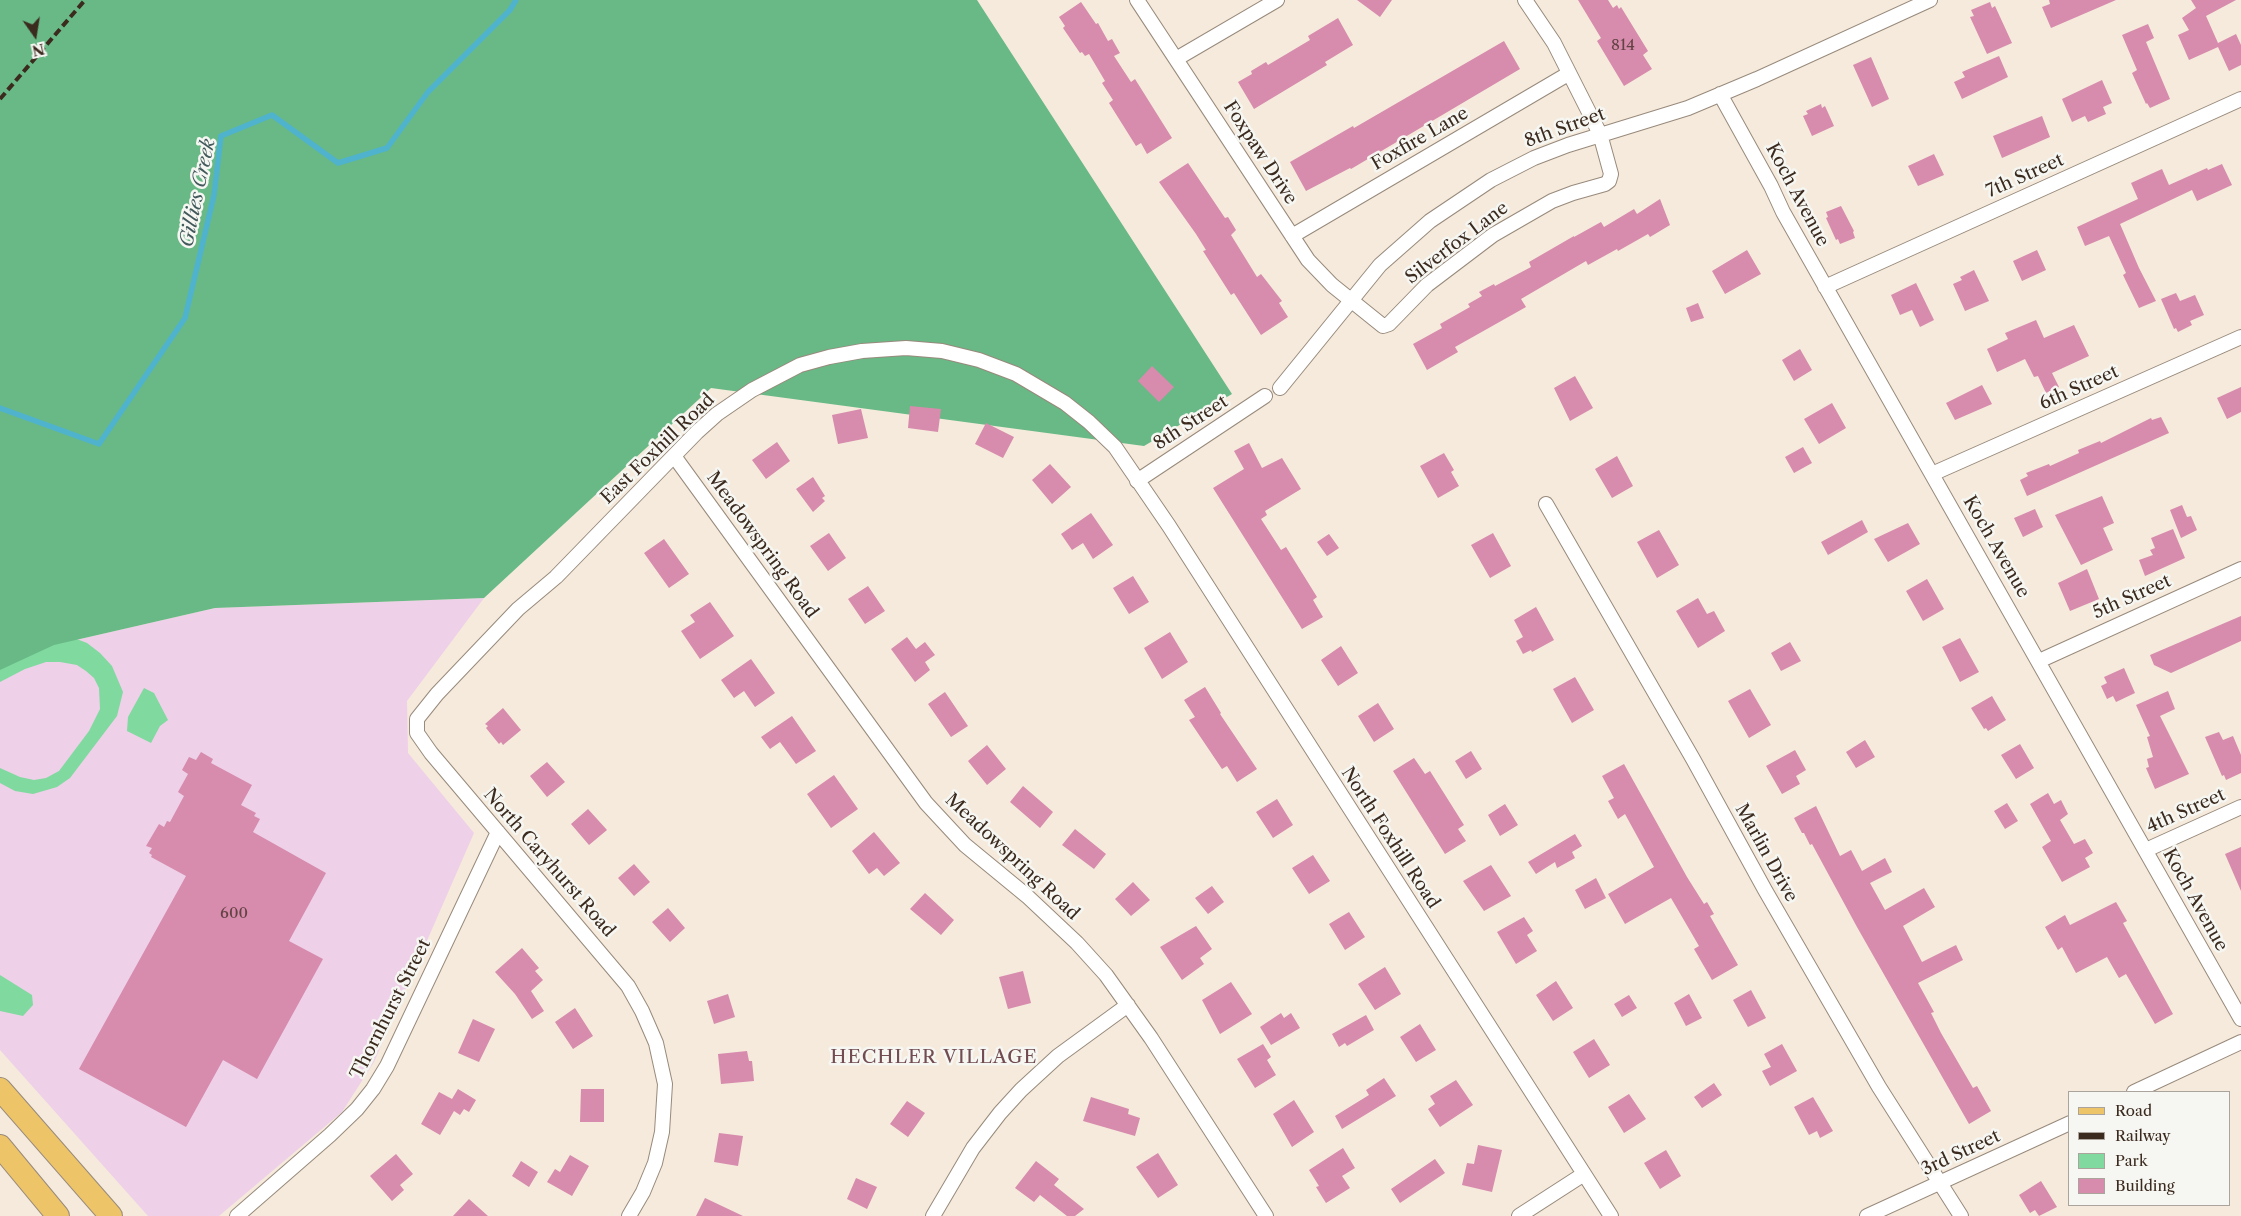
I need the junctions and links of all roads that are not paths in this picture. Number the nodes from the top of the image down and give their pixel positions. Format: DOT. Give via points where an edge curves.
graph roads {
  1 [pos="1137,0"];
  2 [pos="1277,0"];
  3 [pos="1525,0"];
  4 [pos="1930,0"];
  5 [pos="1176,60"];
  6 [pos="1568,74"];
  7 [pos="1720,94"];
  8 [pos="2241,99"];
  9 [pos="1600,134"];
  10 [pos="1292,236"];
  11 [pos="1825,287"];
  12 [pos="1351,300"];
  13 [pos="1367,314"];
  14 [pos="2241,337"];
  15 [pos="1280,388"];
  16 [pos="1265,396"];
  17 [pos="674,456"];
  18 [pos="1932,474"];
  19 [pos="1137,481"];
  20 [pos="1546,504"];
  21 [pos="2241,570"];
  22 [pos="2039,661"];
  23 [pos="431,701"];
  24 [pos="2241,807"];
  25 [pos="498,832"];
  26 [pos="2146,850"];
  27 [pos="1128,1005"];
  28 [pos="2241,1019"];
  29 [pos="2241,1042"];
  30 [pos="0,1089"];
  31 [pos="2136,1091"];
  32 [pos="2068,1124"];
  33 [pos="0,1146"];
  34 [pos="1584,1174"];
  35 [pos="1940,1183"];
  36 [pos="58,1216"];
  37 [pos="110,1216"];
  38 [pos="237,1216"];
  39 [pos="629,1216"];
  40 [pos="933,1216"];
  41 [pos="1266,1216"];
  42 [pos="1519,1216"];
  43 [pos="1611,1216"];
  44 [pos="1867,1216"];
  45 [pos="1961,1216"];
  1 -- 5 [label="street, Foxpaw Drive"];
  2 -- 5 [label="street"];
  3 -- 6 [label="street" via="1554,43"];
  4 -- 7 [label="street, 8th Street"];
  5 -- 10 [label="street, Foxpaw Drive"];
  6 -- 9 [label="street"];
  6 -- 10 [label="street, Foxfire Lane"];
  7 -- 9 [label="street, 8th Street" via="1688,108"];
  7 -- 11 [label="street, Koch Avenue"];
  8 -- 11 [label="street, 7th Street"];
  9 -- 12 [label="street, 8th Street" via="1534,158 1460,199 1380,265"];
  9 -- 13 [label="street, Silverfox Lane" via="1609,181 1544,205 1494,235 1427,285 1388,324 1383,326"];
  10 -- 12 [label="street, Foxpaw Drive" via="1308,260"];
  11 -- 18 [label="street, Koch Avenue"];
  12 -- 13 [label="street, Foxpaw Drive"];
  12 -- 15 [label="street, 8th Street"];
  14 -- 18 [label="street, 6th Street"];
  16 -- 19 [label="street, 8th Street"];
  17 -- 19 [label="street, East Foxhill Road" via="717,414 752,390 800,365 862,350 906,348 942,351 1016,374 1089,422 1115,447"];
  17 -- 23 [label="street, East Foxhill Road" via="556,576 518,609"];
  17 -- 27 [label="street, Meadowspring Road" via="926,803 965,845 1077,943"];
  18 -- 22 [label="street, Koch Avenue"];
  19 -- 34 [label="street, North Foxhill Road"];
  20 -- 35 [label="street, Marlin Drive" via="1879,1087"];
  21 -- 22 [label="street, 5th Street"];
  22 -- 26 [label="street, Koch Avenue"];
  23 -- 25 [label="street, North Caryhurst Road" via="417,719 417,734"];
  24 -- 26 [label="street, 4th Street"];
  25 -- 38 [label="street, Thornhurst Street" via="387,1066 373,1089 330,1135"];
  25 -- 39 [label="street, North Caryhurst Road" via="628,986 656,1043 664,1084 662,1132 655,1164"];
  26 -- 28 [label="street, Koch Avenue"];
  27 -- 40 [label="street" via="1058,1056 1020,1090 960,1166"];
  27 -- 41 [label="street, Meadowspring Road"];
  29 -- 31 [label="street"];
  30 -- 37 [label="main road"];
  32 -- 35 [label="street, 3rd Street"];
  33 -- 36 [label="main road"];
  34 -- 42 [label="street"];
  34 -- 43 [label="street, North Foxhill Road"];
  35 -- 44 [label="street, 3rd Street"];
  35 -- 45 [label="street, Marlin Drive"];
}
